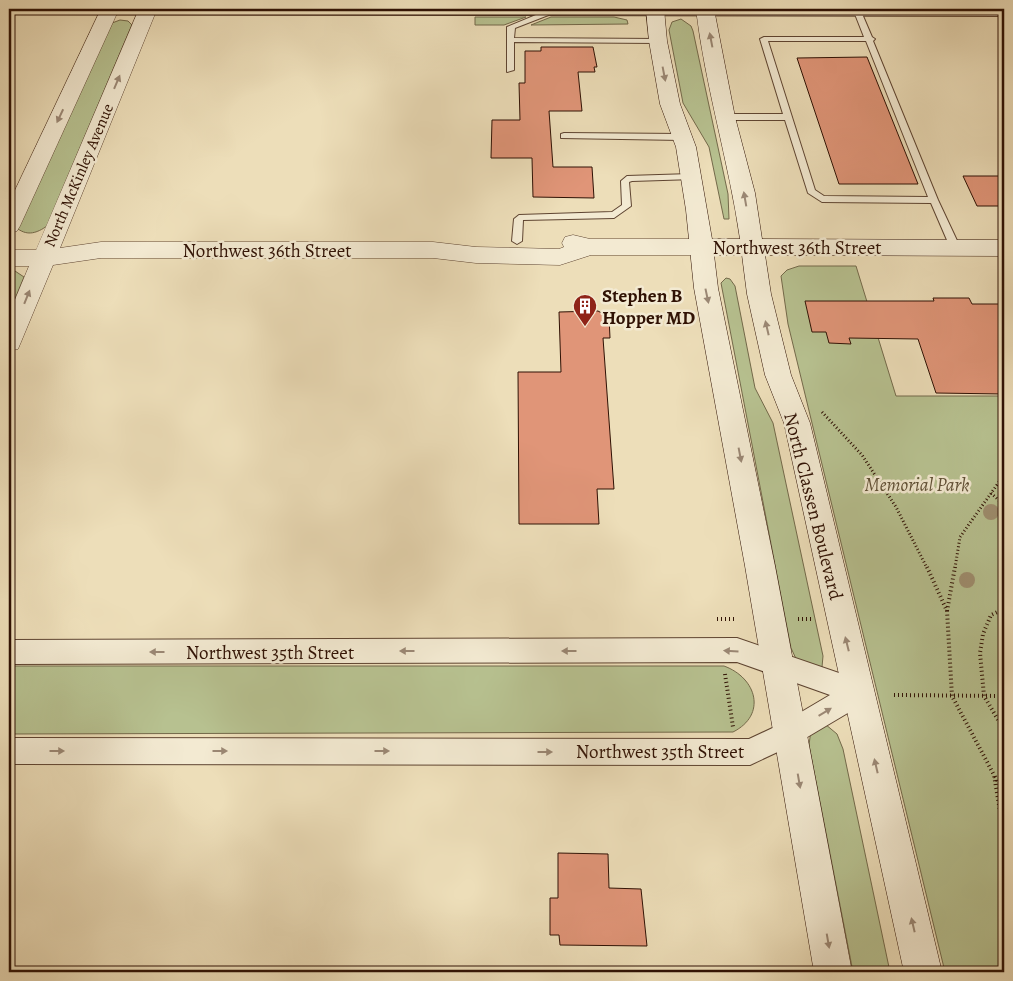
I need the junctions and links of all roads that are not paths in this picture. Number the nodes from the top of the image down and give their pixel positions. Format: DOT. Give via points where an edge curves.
graph roads {
  1 [pos="9,10"];
  2 [pos="110,10"];
  3 [pos="147,10"];
  4 [pos="656,10"];
  5 [pos="705,10"];
  6 [pos="858,10"];
  7 [pos="548,12"];
  8 [pos="1004,12"];
  9 [pos="871,39"];
  10 [pos="510,40"];
  11 [pos="658,41"];
  12 [pos="510,70"];
  13 [pos="788,117"];
  14 [pos="726,118"];
  15 [pos="564,136"];
  16 [pos="682,137"];
  17 [pos="691,177"];
  18 [pos="934,200"];
  19 [pos="9,226"];
  20 [pos="517,241"];
  21 [pos="9,242"];
  22 [pos="590,247"];
  23 [pos="701,247"];
  24 [pos="753,247"];
  25 [pos="955,247"];
  26 [pos="1004,248"];
  27 [pos="46,250"];
  28 [pos="432,250"];
  29 [pos="9,258"];
  30 [pos="9,342"];
  31 [pos="9,652"];
  32 [pos="778,665"];
  33 [pos="859,692"];
  34 [pos="790,733"];
  35 [pos="9,750"];
  36 [pos="834,972"];
  37 [pos="923,972"];
  1 -- 2 [label="street"];
  2 -- 3 [label="street"];
  2 -- 19 [label="main road, one-way"];
  3 -- 7 [label="street"];
  27 -- 3 [label="main road, North McKinley Avenue, one-way"];
  4 -- 5 [label="street"];
  4 -- 7 [label="street"];
  4 -- 11 [label="main road"];
  5 -- 6 [label="street"];
  14 -- 5 [label="main road, North Classen Boulevard, one-way"];
  6 -- 8 [label="street"];
  6 -- 9 [label="lane"];
  7 -- 10 [label="lane" via="511,27"];
  9 -- 13 [label="lane" via="764,39"];
  9 -- 18 [label="lane"];
  10 -- 11 [label="lane"];
  10 -- 12 [label="lane"];
  11 -- 16 [label="main road, one-way" via="670,104"];
  13 -- 14 [label="lane"];
  13 -- 18 [label="lane" via="811,191 822,199"];
  24 -- 14 [label="main road, North Classen Boulevard, one-way"];
  15 -- 16 [label="lane"];
  16 -- 17 [label="main road"];
  17 -- 20 [label="lane" via="630,178 626,182 627,206 614,215 522,217 518,219"];
  17 -- 23 [label="main road"];
  18 -- 25 [label="lane"];
  20 -- 22 [label="main road, Northwest 36th Street" via="558,240"];
  20 -- 28 [label="main road, Northwest 36th Street" via="474,243"];
  21 -- 27 [label="main road, Northwest 36th Street"];
  22 -- 23 [label="main road, Northwest 36th Street"];
  22 -- 28 [label="main road, Northwest 36th Street" via="560,258"];
  23 -- 24 [label="main road, Northwest 36th Street"];
  23 -- 32 [label="main road, one-way" via="706,288"];
  24 -- 25 [label="main road, Northwest 36th Street"];
  33 -- 24 [label="main road, North Classen Boulevard, one-way" via="797,423 778,375"];
  25 -- 26 [label="main road, Northwest 36th Street"];
  27 -- 28 [label="main road, Northwest 36th Street"];
  27 -- 29 [label="main road, Northwest 36th Street"];
  30 -- 27 [label="main road, North McKinley Avenue, one-way"];
  32 -- 31 [label="street, Northwest 35th Street, one-way" via="737,650"];
  32 -- 33 [label="street, Northwest 35th Street"];
  32 -- 34 [label="main road"];
  34 -- 33 [label="street, Northwest 35th Street, one-way"];
  37 -- 33 [label="main road, North Classen Boulevard, one-way"];
  35 -- 34 [label="street, Northwest 35th Street, one-way" via="750,752"];
  34 -- 36 [label="main road, one-way"];
}
